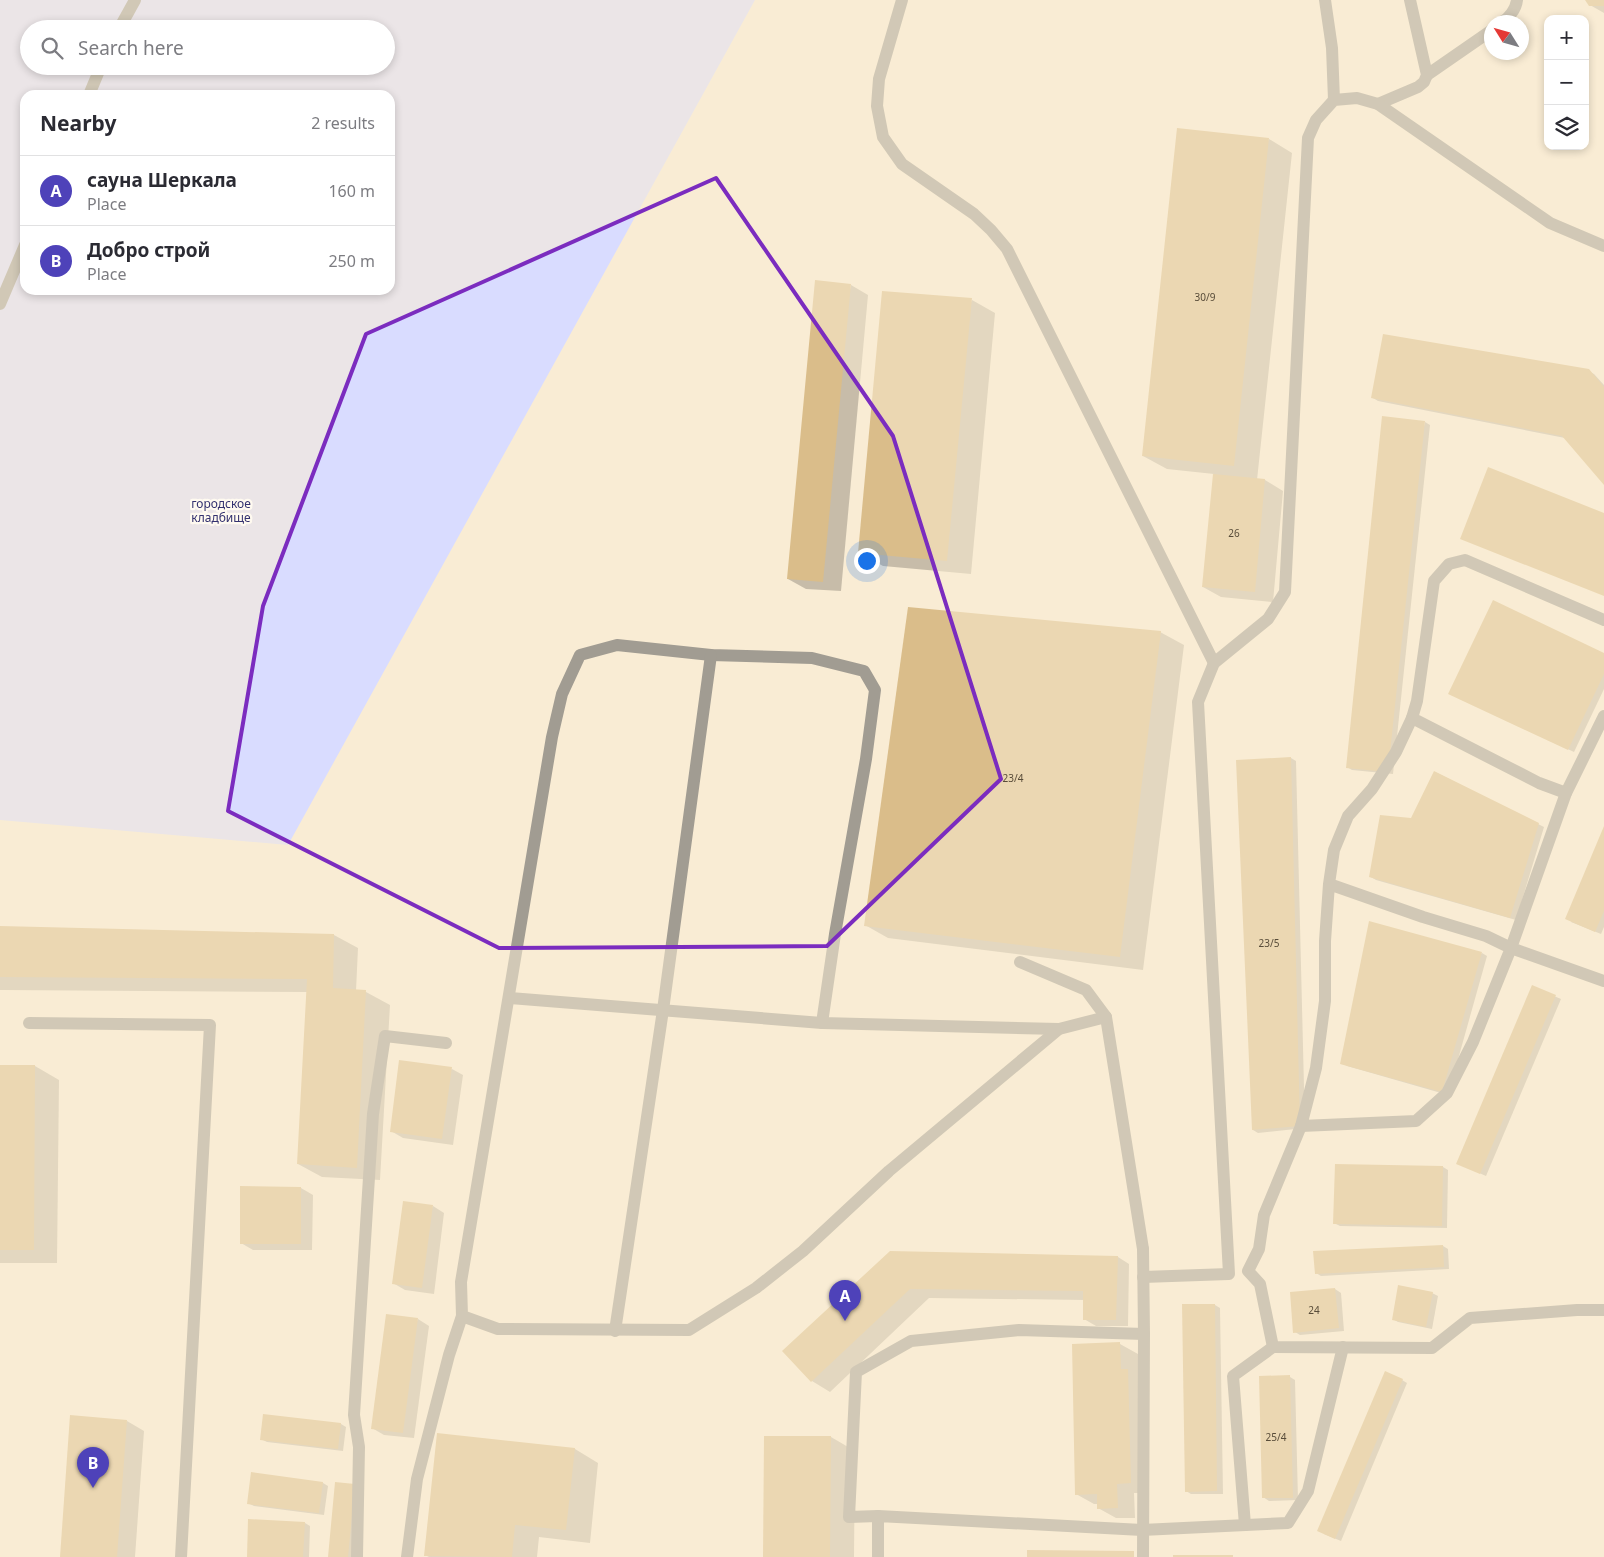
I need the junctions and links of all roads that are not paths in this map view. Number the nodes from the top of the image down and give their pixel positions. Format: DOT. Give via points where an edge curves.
graph roads {
  1 [pos="135,0"];
  2 [pos="902,0"];
  3 [pos="1324,0"];
  4 [pos="1410,0"];
  5 [pos="1517,0"];
  6 [pos="1510,15"];
  7 [pos="123,20"];
  8 [pos="1484,36"];
  9 [pos="97,75"];
  10 [pos="1427,75"];
  11 [pos="91,90"];
  12 [pos="1334,100"];
  13 [pos="1378,104"];
  14 [pos="1604,246"];
  15 [pos="20,257"];
  16 [pos="0,304"];
  17 [pos="1604,620"];
  18 [pos="711,655"];
  19 [pos="1214,663"];
  20 [pos="1604,716"];
  21 [pos="1412,718"];
  22 [pos="1566,793"];
  23 [pos="1329,884"];
  24 [pos="1510,948"];
  25 [pos="1020,962"];
  26 [pos="1604,981"];
  27 [pos="510,998"];
  28 [pos="663,1010"];
  29 [pos="1106,1017"];
  30 [pos="822,1023"];
  31 [pos="29,1024"];
  32 [pos="1059,1029"];
  33 [pos="446,1043"];
  34 [pos="1301,1126"];
  35 [pos="1248,1271"];
  36 [pos="1229,1274"];
  37 [pos="1143,1277"];
  38 [pos="1604,1310"];
  39 [pos="462,1316"];
  40 [pos="615,1331"];
  41 [pos="1144,1334"];
  42 [pos="1273,1347"];
  43 [pos="1343,1347"];
  44 [pos="878,1516"];
  45 [pos="1245,1525"];
  46 [pos="1142,1530"];
  47 [pos="181,1557"];
  48 [pos="357,1557"];
  49 [pos="407,1557"];
  50 [pos="878,1557"];
  51 [pos="1143,1557"];
  1 -- 7 [label="street"];
  2 -- 19 [label="street" via="879,79 877,106 883,136 902,164 974,214 1007,249"];
  3 -- 12 [label="street" via="1332,48"];
  4 -- 10 [label="street"];
  5 -- 6 [label="street"];
  8 -- 10 [label="street"];
  9 -- 11 [label="street"];
  10 -- 13 [label="street" via="1418,87"];
  12 -- 13 [label="street" via="1357,98"];
  12 -- 19 [label="street" via="1316,120 1308,138 1286,592 1268,620"];
  13 -- 14 [label="street" via="1550,223"];
  15 -- 16 [label="street"];
  17 -- 21 [label="street" via="1465,560 1449,564 1434,581"];
  18 -- 27 [label="street" via="617,645 580,655 562,694 552,737"];
  18 -- 28 [label="street"];
  18 -- 30 [label="street" via="812,658 864,671 874,690 866,759"];
  19 -- 36 [label="street" via="1198,702"];
  20 -- 22 [label="street"];
  21 -- 22 [label="street" via="1539,783"];
  21 -- 23 [label="street" via="1396,752 1348,816 1334,850"];
  22 -- 24 [label="street"];
  23 -- 24 [label="street" via="1423,918 1486,936"];
  23 -- 34 [label="street" via="1325,1001 1316,1068"];
  24 -- 26 [label="street"];
  24 -- 34 [label="street" via="1472,1042 1447,1093 1416,1121"];
  25 -- 29 [label="street" via="1086,990"];
  27 -- 28 [label="street"];
  27 -- 39 [label="street" via="461,1282"];
  28 -- 30 [label="street"];
  28 -- 40 [label="street"];
  29 -- 32 [label="street"];
  29 -- 37 [label="street" via="1143,1249"];
  30 -- 32 [label="street"];
  31 -- 47 [label="street" via="210,1024"];
  32 -- 40 [label="street" via="756,1288 689,1330"];
  33 -- 48 [label="street" via="385,1036 373,1114 354,1415 359,1447"];
  34 -- 35 [label="street" via="1264,1215 1259,1249"];
  35 -- 36 [label="street"];
  35 -- 42 [label="street" via="1260,1284"];
  36 -- 37 [label="street"];
  37 -- 41 [label="street"];
  38 -- 43 [label="street" via="1470,1318 1432,1348"];
  39 -- 40 [label="street" via="498,1329"];
  39 -- 49 [label="street" via="448,1355 417,1479"];
  41 -- 44 [label="street" via="1019,1330 911,1341 856,1372 849,1517"];
  41 -- 46 [label="street"];
  42 -- 43 [label="street"];
  42 -- 45 [label="street" via="1233,1376"];
  43 -- 45 [label="street" via="1308,1491 1288,1523"];
  44 -- 46 [label="street"];
  44 -- 50 [label="street"];
  45 -- 46 [label="street"];
  46 -- 51 [label="street"];
}
